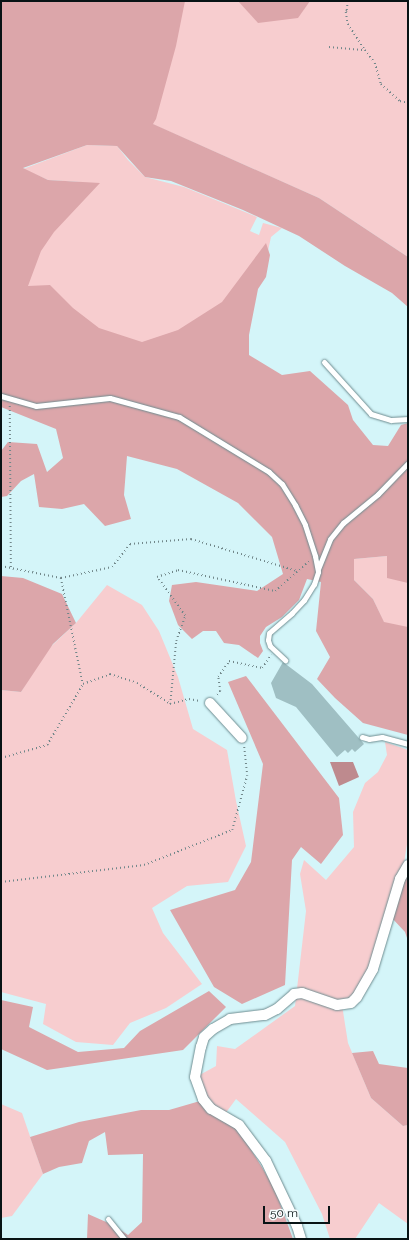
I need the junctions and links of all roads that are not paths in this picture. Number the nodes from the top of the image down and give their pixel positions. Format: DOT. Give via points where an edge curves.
graph roads {
  1 [pos="324,362"];
  2 [pos="1,396"];
  3 [pos="408,419"];
  4 [pos="408,463"];
  5 [pos="318,572"];
  6 [pos="285,660"];
  7 [pos="210,703"];
  8 [pos="362,737"];
  9 [pos="242,738"];
  10 [pos="408,744"];
  11 [pos="408,865"];
  12 [pos="108,1218"];
  13 [pos="124,1239"];
  14 [pos="301,1239"];
  1 -- 3 [label="lane" via="372,414 390,420"];
  2 -- 5 [label="lane" via="36,406 110,398 179,416 269,472 282,484 302,518"];
  4 -- 5 [label="lane" via="330,539"];
  5 -- 6 [label="lane" via="304,600 269,633 268,640"];
  7 -- 9 [label="street"];
  8 -- 10 [label="lane" via="382,737"];
  11 -- 14 [label="street" via="400,879 373,970 351,1003 337,1005 302,993 294,994 277,1009 265,1015 230,1019 204,1037 201,1047 195,1077 203,1099 211,1110 239,1125 266,1161"];
  12 -- 13 [label="lane"];
}
